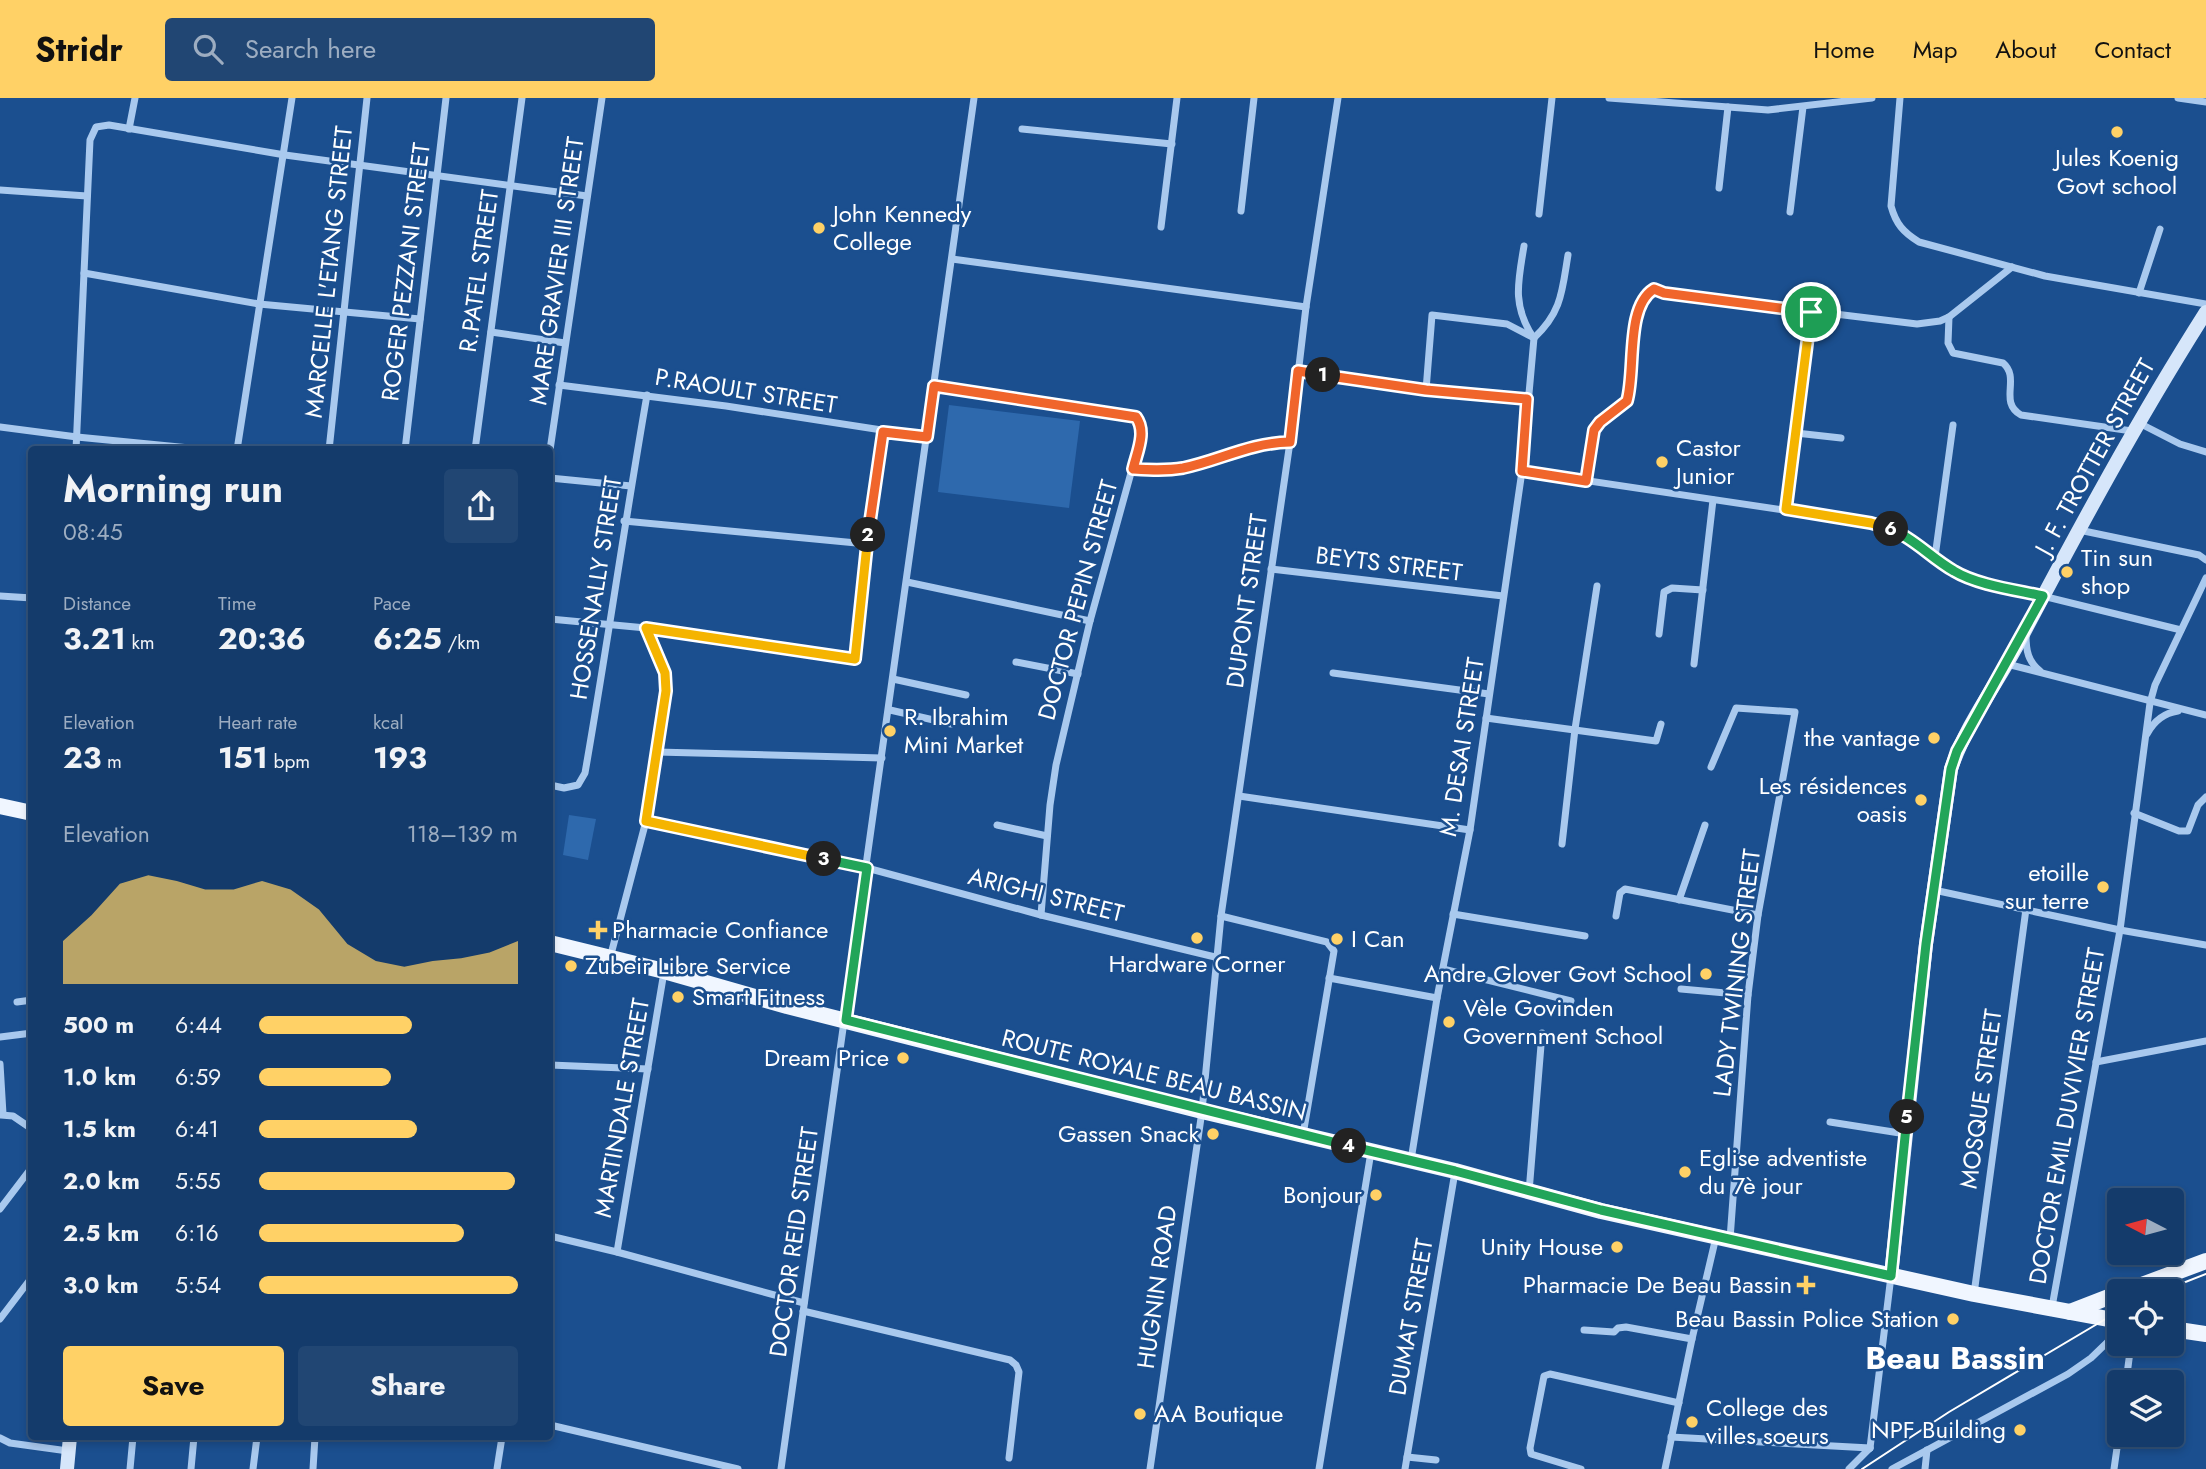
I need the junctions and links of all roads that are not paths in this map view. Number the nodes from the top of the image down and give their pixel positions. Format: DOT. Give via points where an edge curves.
graph roads {
  1 [pos="135,98"];
  2 [pos="292,98"];
  3 [pos="367,98"];
  4 [pos="446,98"];
  5 [pos="522,98"];
  6 [pos="602,98"];
  7 [pos="971,98"];
  8 [pos="1177,98"];
  9 [pos="1254,98"];
  10 [pos="1338,98"];
  11 [pos="1552,98"];
  12 [pos="1609,98"];
  13 [pos="1872,98"];
  14 [pos="1900,98"];
  15 [pos="2178,98"];
  16 [pos="2192,99"];
  17 [pos="1702,101"];
  18 [pos="2206,102"];
  19 [pos="1728,107"];
  20 [pos="1803,107"];
  21 [pos="129,129"];
  22 [pos="1022,129"];
  23 [pos="1172,145"];
  24 [pos="285,155"];
  25 [pos="359,164"];
  26 [pos="437,175"];
  27 [pos="510,184"];
  28 [pos="1720,188"];
  29 [pos="0,190"];
  30 [pos="587,195"];
  31 [pos="87,196"];
  32 [pos="1241,211"];
  33 [pos="1790,212"];
  34 [pos="1539,214"];
  35 [pos="1161,227"];
  36 [pos="2160,229"];
  37 [pos="1524,246"];
  38 [pos="1567,255"];
  39 [pos="952,259"];
  40 [pos="2012,267"];
  41 [pos="84,273"];
  42 [pos="2139,293"];
  43 [pos="259,304"];
  44 [pos="2206,304"];
  45 [pos="1306,307"];
  46 [pos="1811,312"];
  47 [pos="2206,312"];
  48 [pos="342,313"];
  49 [pos="1949,317"];
  50 [pos="421,319"];
  51 [pos="491,332"];
  52 [pos="1534,338"];
  53 [pos="565,343"];
  54 [pos="1298,371"];
  55 [pos="559,385"];
  56 [pos="934,386"];
  57 [pos="1426,390"];
  58 [pos="648,395"];
  59 [pos="1527,399"];
  60 [pos="1953,425"];
  61 [pos="0,427"];
  62 [pos="2135,427"];
  63 [pos="883,432"];
  64 [pos="1796,433"];
  65 [pos="77,437"];
  66 [pos="927,437"];
  67 [pos="1841,438"];
  68 [pos="1290,442"];
  69 [pos="76,446"];
  70 [pos="169,446"];
  71 [pos="238,446"];
  72 [pos="330,446"];
  73 [pos="405,446"];
  74 [pos="476,446"];
  75 [pos="551,446"];
  76 [pos="2206,452"];
  77 [pos="1133,469"];
  78 [pos="1522,471"];
  79 [pos="553,478"];
  80 [pos="1586,481"];
  81 [pos="631,486"];
  82 [pos="1713,500"];
  83 [pos="1786,509"];
  84 [pos="624,521"];
  85 [pos="2079,530"];
  86 [pos="867,544"];
  87 [pos="1935,557"];
  88 [pos="2206,560"];
  89 [pos="1271,569"];
  90 [pos="2206,578"];
  91 [pos="907,582"];
  92 [pos="1597,586"];
  93 [pos="1703,590"];
  94 [pos="0,596"];
  95 [pos="1503,596"];
  96 [pos="2043,596"];
  97 [pos="28,598"];
  98 [pos="553,619"];
  99 [pos="1090,621"];
  100 [pos="611,625"];
  101 [pos="646,628"];
  102 [pos="2026,629"];
  103 [pos="2181,630"];
  104 [pos="1659,634"];
  105 [pos="1016,662"];
  106 [pos="1694,664"];
  107 [pos="2007,664"];
  108 [pos="1333,673"];
  109 [pos="1078,674"];
  110 [pos="2043,674"];
  111 [pos="893,679"];
  112 [pos="1489,694"];
  113 [pos="967,695"];
  114 [pos="2150,703"];
  115 [pos="890,710"];
  116 [pos="2182,710"];
  117 [pos="2206,715"];
  118 [pos="1486,718"];
  119 [pos="951,724"];
  120 [pos="1661,724"];
  121 [pos="1575,729"];
  122 [pos="2144,741"];
  123 [pos="657,752"];
  124 [pos="883,758"];
  125 [pos="1711,767"];
  126 [pos="553,786"];
  127 [pos="1238,796"];
  128 [pos="2206,797"];
  129 [pos="0,806"];
  130 [pos="28,812"];
  131 [pos="2134,813"];
  132 [pos="646,821"];
  133 [pos="997,825"];
  134 [pos="1705,825"];
  135 [pos="1469,830"];
  136 [pos="1047,836"];
  137 [pos="1562,844"];
  138 [pos="867,868"];
  139 [pos="1934,890"];
  140 [pos="1679,900"];
  141 [pos="2026,909"];
  142 [pos="1453,914"];
  143 [pos="1041,915"];
  144 [pos="1758,915"];
  145 [pos="1221,916"];
  146 [pos="1616,916"];
  147 [pos="2120,930"];
  148 [pos="1585,936"];
  149 [pos="553,944"];
  150 [pos="2206,945"];
  151 [pos="1215,957"];
  152 [pos="610,959"];
  153 [pos="1443,969"];
  154 [pos="664,971"];
  155 [pos="1329,978"];
  156 [pos="1681,989"];
  157 [pos="1748,995"];
  158 [pos="1437,998"];
  159 [pos="28,1001"];
  160 [pos="1571,1001"];
  161 [pos="18,1002"];
  162 [pos="846,1020"];
  163 [pos="1542,1033"];
  164 [pos="28,1034"];
  165 [pos="0,1037"];
  166 [pos="2206,1041"];
  167 [pos="2096,1062"];
  168 [pos="0,1064"];
  169 [pos="553,1065"];
  170 [pos="648,1069"];
  171 [pos="1202,1111"];
  172 [pos="1,1115"];
  173 [pos="1830,1122"];
  174 [pos="28,1126"];
  175 [pos="1906,1134"];
  176 [pos="1303,1135"];
  177 [pos="1371,1151"];
  178 [pos="1410,1160"];
  179 [pos="1455,1171"];
  180 [pos="28,1172"];
  181 [pos="1529,1193"];
  182 [pos="0,1209"];
  183 [pos="553,1237"];
  184 [pos="1723,1238"];
  185 [pos="617,1252"];
  186 [pos="2206,1261"];
  187 [pos="1891,1276"];
  188 [pos="2157,1279"];
  189 [pos="28,1282"];
  190 [pos="1974,1294"];
  191 [pos="2107,1297"];
  192 [pos="804,1307"];
  193 [pos="2052,1308"];
  194 [pos="2070,1312"];
  195 [pos="2107,1319"];
  196 [pos="0,1320"];
  197 [pos="1584,1330"];
  198 [pos="2184,1331"];
  199 [pos="2206,1335"];
  200 [pos="1692,1339"];
  201 [pos="2107,1343"];
  202 [pos="1679,1403"];
  203 [pos="553,1426"];
  204 [pos="1671,1437"];
  205 [pos="0,1438"];
  206 [pos="133,1440"];
  207 [pos="194,1440"];
  208 [pos="257,1440"];
  209 [pos="315,1440"];
  210 [pos="502,1440"];
  211 [pos="69,1444"];
  212 [pos="2118,1447"];
  213 [pos="1870,1448"];
  214 [pos="1927,1450"];
  215 [pos="1407,1457"];
  216 [pos="1009,1458"];
  217 [pos="1436,1460"];
  218 [pos="67,1469"];
  219 [pos="130,1469"];
  220 [pos="191,1469"];
  221 [pos="253,1469"];
  222 [pos="313,1469"];
  223 [pos="497,1469"];
  224 [pos="738,1469"];
  225 [pos="781,1469"];
  226 [pos="1150,1469"];
  227 [pos="1319,1469"];
  228 [pos="1405,1469"];
  229 [pos="1581,1469"];
  230 [pos="1665,1469"];
  231 [pos="1849,1469"];
  232 [pos="1892,1469"];
  233 [pos="1925,1469"];
  234 [pos="2115,1469"];
  1 -- 21 [label="street"];
  2 -- 24 [label="street"];
  3 -- 25 [label="street, MARCELLE L'ETANG STREET"];
  4 -- 26 [label="street, ROGER PEZZANI STREET"];
  5 -- 27 [label="street, R.PATEL STREET"];
  6 -- 30 [label="street, MARE GRAVIER III STREET"];
  7 -- 39 [label="street, DOCTOR REID STREET"];
  8 -- 23 [label="street"];
  9 -- 32 [label="street"];
  10 -- 45 [label="street, DUPONT STREET"];
  11 -- 34 [label="street"];
  12 -- 17 [label="street"];
  13 -- 20 [label="street"];
  14 -- 40 [label="street" via="1891,206 1896,222 1919,242"];
  15 -- 16 [label="street"];
  16 -- 18 [label="street"];
  17 -- 19 [label="street"];
  19 -- 20 [label="street"];
  19 -- 28 [label="street"];
  20 -- 33 [label="street"];
  21 -- 24 [label="street"];
  21 -- 31 [label="street" via="96,127 90,140"];
  22 -- 23 [label="street"];
  23 -- 35 [label="street"];
  24 -- 25 [label="street"];
  24 -- 43 [label="street"];
  25 -- 26 [label="street"];
  25 -- 48 [label="street, MARCELLE L'ETANG STREET"];
  26 -- 27 [label="street"];
  26 -- 50 [label="street, ROGER PEZZANI STREET"];
  27 -- 30 [label="street"];
  27 -- 51 [label="street, R.PATEL STREET"];
  29 -- 31 [label="street"];
  30 -- 53 [label="street, MARE GRAVIER III STREET"];
  31 -- 41 [label="street"];
  36 -- 42 [label="street"];
  37 -- 52 [label="street" via="1518,306"];
  38 -- 52 [label="street" via="1560,304"];
  39 -- 45 [label="street"];
  39 -- 56 [label="street, DOCTOR REID STREET"];
  40 -- 42 [label="street"];
  40 -- 49 [label="street"];
  41 -- 43 [label="street"];
  41 -- 65 [label="street"];
  42 -- 44 [label="street"];
  43 -- 48 [label="street"];
  43 -- 71 [label="street"];
  45 -- 54 [label="street, DUPONT STREET"];
  46 -- 49 [label="street" via="1917,324"];
  46 -- 64 [label="street"];
  46 -- 80 [label="street" via="1654,289 1647,293 1637,317 1627,401 1594,430"];
  47 -- 62 [label="street, J. F. TROTTER STREET"];
  48 -- 50 [label="street"];
  48 -- 72 [label="street, MARCELLE L'ETANG STREET"];
  49 -- 62 [label="street" via="1948,343 1954,353 2008,367 2009,400 2015,412"];
  50 -- 73 [label="street, ROGER PEZZANI STREET"];
  51 -- 53 [label="street"];
  51 -- 74 [label="street, R.PATEL STREET"];
  52 -- 57 [label="street" via="1507,324 1432,314"];
  52 -- 59 [label="street, M. DESAI STREET"];
  53 -- 55 [label="street, MARE GRAVIER III STREET"];
  54 -- 57 [label="street"];
  54 -- 68 [label="street, DUPONT STREET"];
  55 -- 58 [label="street, P.RAOULT STREET"];
  55 -- 75 [label="street, MARE GRAVIER III STREET"];
  56 -- 66 [label="street, DOCTOR REID STREET"];
  56 -- 77 [label="street, DOCTOR PEPIN STREET" via="1136,417 1142,433"];
  57 -- 59 [label="street"];
  58 -- 63 [label="street, P.RAOULT STREET"];
  58 -- 81 [label="street, HOSSENALLY STREET"];
  59 -- 78 [label="street, M. DESAI STREET"];
  60 -- 87 [label="street"];
  61 -- 65 [label="street"];
  62 -- 76 [label="street"];
  62 -- 85 [label="street, J. F. TROTTER STREET"];
  63 -- 66 [label="street, P.RAOULT STREET"];
  63 -- 86 [label="street"];
  64 -- 67 [label="street"];
  64 -- 83 [label="street"];
  65 -- 69 [label="street"];
  65 -- 70 [label="street"];
  66 -- 91 [label="street, DOCTOR REID STREET"];
  68 -- 77 [label="street" via="1266,442 1184,468"];
  68 -- 89 [label="street, DUPONT STREET"];
  77 -- 99 [label="street, DOCTOR PEPIN STREET"];
  78 -- 80 [label="street"];
  78 -- 95 [label="street, M. DESAI STREET"];
  79 -- 81 [label="street"];
  80 -- 82 [label="street"];
  81 -- 84 [label="street, HOSSENALLY STREET"];
  82 -- 83 [label="street"];
  82 -- 93 [label="street"];
  83 -- 87 [label="street" via="1893,529"];
  84 -- 86 [label="street"];
  84 -- 100 [label="street, HOSSENALLY STREET"];
  85 -- 88 [label="street"];
  85 -- 96 [label="street, J. F. TROTTER STREET"];
  86 -- 101 [label="street" via="855,659"];
  87 -- 96 [label="street" via="1969,578"];
  89 -- 95 [label="street, BEYTS STREET"];
  89 -- 127 [label="street, DUPONT STREET"];
  90 -- 103 [label="street, DOCTOR EMIL DUVIVIER STREET"];
  91 -- 99 [label="street"];
  91 -- 111 [label="street, DOCTOR REID STREET"];
  92 -- 121 [label="street"];
  93 -- 104 [label="street" via="1672,588 1664,592"];
  93 -- 106 [label="street"];
  94 -- 97 [label="street"];
  95 -- 112 [label="street, M. DESAI STREET"];
  96 -- 102 [label="street, J. F. TROTTER STREET"];
  96 -- 103 [label="street"];
  98 -- 100 [label="street"];
  99 -- 109 [label="street, DOCTOR PEPIN STREET"];
  100 -- 101 [label="street"];
  100 -- 126 [label="street, HOSSENALLY STREET" via="585,773 578,785"];
  101 -- 123 [label="street" via="665,673"];
  102 -- 107 [label="street, J. F. TROTTER STREET"];
  102 -- 110 [label="street" via="2027,655"];
  103 -- 114 [label="street, DOCTOR EMIL DUVIVIER STREET"];
  105 -- 109 [label="street"];
  107 -- 110 [label="street"];
  107 -- 139 [label="street, J. F. TROTTER STREET" via="1951,769"];
  108 -- 112 [label="street"];
  109 -- 136 [label="street, DOCTOR PEPIN STREET" via="1056,765"];
  110 -- 114 [label="street"];
  111 -- 113 [label="street"];
  111 -- 115 [label="street, DOCTOR REID STREET"];
  112 -- 118 [label="street, M. DESAI STREET"];
  114 -- 116 [label="street"];
  114 -- 122 [label="street, DOCTOR EMIL DUVIVIER STREET"];
  115 -- 119 [label="street"];
  115 -- 124 [label="street, DOCTOR REID STREET"];
  116 -- 117 [label="street"];
  116 -- 122 [label="street" via="2156,721"];
  118 -- 121 [label="street"];
  118 -- 135 [label="street, M. DESAI STREET"];
  120 -- 121 [label="street" via="1656,741"];
  121 -- 137 [label="street"];
  122 -- 131 [label="street, DOCTOR EMIL DUVIVIER STREET"];
  123 -- 124 [label="street"];
  123 -- 132 [label="street"];
  124 -- 138 [label="street, DOCTOR REID STREET"];
  125 -- 144 [label="street, LADY TWINING STREET" via="1736,708 1795,712"];
  127 -- 135 [label="street"];
  127 -- 145 [label="street, DUPONT STREET"];
  128 -- 131 [label="street" via="2188,831"];
  129 -- 130 [label="main road"];
  131 -- 147 [label="street, DOCTOR EMIL DUVIVIER STREET"];
  132 -- 138 [label="street, ARIGHI STREET"];
  132 -- 152 [label="street"];
  133 -- 136 [label="street"];
  134 -- 140 [label="street"];
  135 -- 142 [label="street, M. DESAI STREET"];
  136 -- 143 [label="street, DOCTOR PEPIN STREET"];
  138 -- 143 [label="street, ARIGHI STREET"];
  138 -- 162 [label="street, DOCTOR REID STREET"];
  139 -- 141 [label="street"];
  139 -- 175 [label="street, J. F. TROTTER STREET"];
  140 -- 144 [label="street"];
  140 -- 146 [label="street" via="1625,889"];
  141 -- 147 [label="street"];
  141 -- 190 [label="street, MOSQUE STREET"];
  142 -- 148 [label="street"];
  142 -- 153 [label="street, M. DESAI STREET"];
  143 -- 151 [label="street, ARIGHI STREET"];
  144 -- 157 [label="street, LADY TWINING STREET"];
  145 -- 151 [label="street, DUPONT STREET"];
  145 -- 155 [label="street" via="1327,942 1334,951"];
  147 -- 150 [label="street"];
  147 -- 167 [label="street, DOCTOR EMIL DUVIVIER STREET"];
  149 -- 152 [label="main road, ROUTE ROYALE BEAU BASSIN"];
  151 -- 171 [label="street, DUPONT STREET"];
  152 -- 154 [label="main road, ROUTE ROYALE BEAU BASSIN"];
  153 -- 158 [label="street, M. DESAI STREET"];
  153 -- 160 [label="street"];
  154 -- 162 [label="main road, ROUTE ROYALE BEAU BASSIN"];
  154 -- 170 [label="street, MARTINDALE STREET"];
  155 -- 158 [label="street"];
  155 -- 176 [label="street"];
  156 -- 157 [label="street"];
  157 -- 184 [label="street, LADY TWINING STREET"];
  158 -- 178 [label="street, M. DESAI STREET"];
  159 -- 161 [label="street"];
  162 -- 171 [label="main road, ROUTE ROYALE BEAU BASSIN"];
  162 -- 192 [label="street, DOCTOR REID STREET"];
  163 -- 181 [label="street"];
  164 -- 165 [label="street"];
  166 -- 167 [label="street"];
  167 -- 193 [label="street, DOCTOR EMIL DUVIVIER STREET"];
  168 -- 172 [label="street"];
  169 -- 170 [label="street"];
  170 -- 185 [label="street, MARTINDALE STREET"];
  171 -- 176 [label="main road, ROUTE ROYALE BEAU BASSIN"];
  171 -- 226 [label="street, HUGNIN ROAD"];
  172 -- 174 [label="street" via="13,1116"];
  173 -- 175 [label="street"];
  175 -- 187 [label="street, J. F. TROTTER STREET"];
  176 -- 177 [label="main road, ROUTE ROYALE BEAU BASSIN"];
  177 -- 178 [label="main road, ROUTE ROYALE BEAU BASSIN"];
  177 -- 227 [label="street"];
  178 -- 179 [label="main road, ROUTE ROYALE BEAU BASSIN"];
  179 -- 181 [label="main road, ROUTE ROYALE BEAU BASSIN"];
  179 -- 215 [label="street, DUMAT STREET"];
  180 -- 182 [label="street"];
  181 -- 184 [label="main road, ROUTE ROYALE BEAU BASSIN"];
  183 -- 185 [label="street"];
  184 -- 187 [label="main road, ROUTE ROYALE BEAU BASSIN"];
  184 -- 200 [label="street, LADY TWINING STREET"];
  185 -- 192 [label="street"];
  186 -- 188 [label="main road"];
  187 -- 190 [label="main road, ROUTE ROYALE BEAU BASSIN"];
  187 -- 213 [label="street"];
  189 -- 196 [label="street"];
  190 -- 193 [label="main road, ROUTE ROYALE BEAU BASSIN"];
  191 -- 194 [label="main road"];
  192 -- 216 [label="street" via="1017,1365"];
  192 -- 225 [label="street, DOCTOR REID STREET"];
  193 -- 194 [label="main road, ROUTE ROYALE BEAU BASSIN"];
  194 -- 195 [label="main road, ROUTE ROYALE BEAU BASSIN"];
  197 -- 200 [label="street" via="1614,1332 1626,1327"];
  198 -- 199 [label="main road"];
  200 -- 202 [label="street, LADY TWINING STREET"];
  201 -- 214 [label="street" via="2068,1374"];
  202 -- 204 [label="street, LADY TWINING STREET"];
  202 -- 229 [label="street" via="1544,1376 1531,1454"];
  203 -- 224 [label="street"];
  204 -- 213 [label="street"];
  204 -- 230 [label="street, LADY TWINING STREET"];
  205 -- 211 [label="street" via="10,1443"];
  206 -- 219 [label="street"];
  207 -- 220 [label="street"];
  208 -- 221 [label="street"];
  209 -- 222 [label="street"];
  210 -- 223 [label="street"];
  211 -- 218 [label="street"];
  212 -- 234 [label="street"];
  213 -- 231 [label="street"];
  214 -- 232 [label="street"];
  214 -- 233 [label="street"];
  215 -- 217 [label="street"];
  215 -- 228 [label="street, DUMAT STREET"];
}
